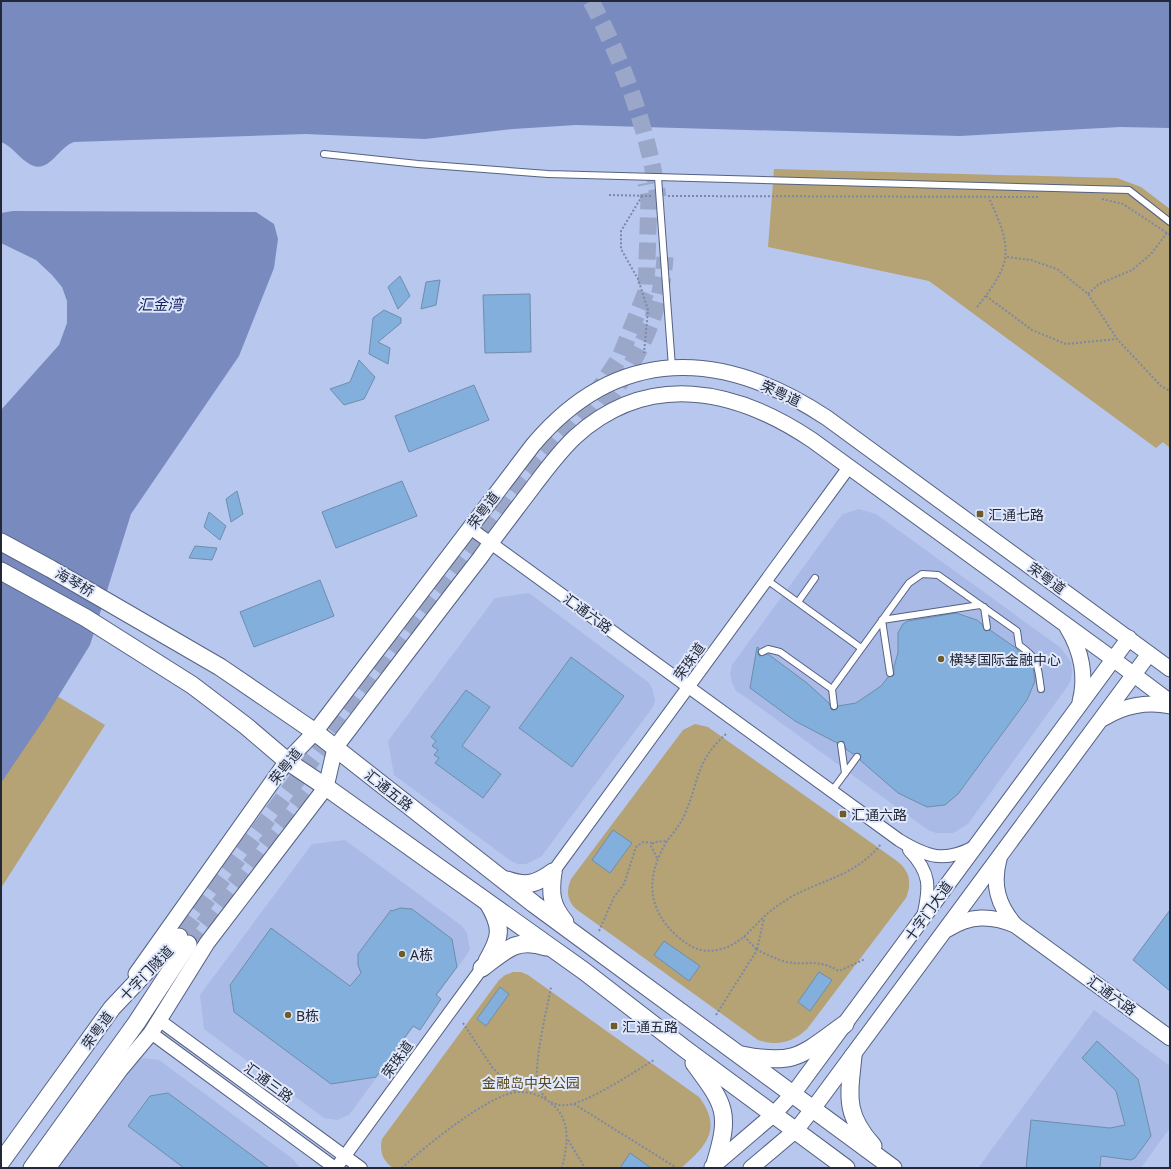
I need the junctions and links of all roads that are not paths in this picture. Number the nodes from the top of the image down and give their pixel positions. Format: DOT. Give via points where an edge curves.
graph roads {
  1 [pos="324,154"];
  2 [pos="658,177"];
  3 [pos="1170,222"];
  4 [pos="672,368"];
  5 [pos="849,467"];
  6 [pos="470,528"];
  7 [pos="1,542"];
  8 [pos="491,543"];
  9 [pos="1,571"];
  10 [pos="815,578"];
  11 [pos="767,580"];
  12 [pos="798,602"];
  13 [pos="982,606"];
  14 [pos="882,620"];
  15 [pos="1064,623"];
  16 [pos="147,625"];
  17 [pos="987,628"];
  18 [pos="1129,638"];
  19 [pos="861,648"];
  20 [pos="762,652"];
  21 [pos="1149,654"];
  22 [pos="1113,659"];
  23 [pos="1170,669"];
  24 [pos="890,673"];
  25 [pos="1134,674"];
  26 [pos="688,687"];
  27 [pos="832,689"];
  28 [pos="1041,689"];
  29 [pos="1170,702"];
  30 [pos="834,706"];
  31 [pos="1079,706"];
  32 [pos="1170,706"];
  33 [pos="1099,721"];
  34 [pos="315,732"];
  35 [pos="841,745"];
  36 [pos="335,748"];
  37 [pos="1045,752"];
  38 [pos="857,757"];
  39 [pos="287,761"];
  40 [pos="1066,767"];
  41 [pos="845,773"];
  42 [pos="326,787"];
  43 [pos="832,791"];
  44 [pos="899,840"];
  45 [pos="975,846"];
  46 [pos="1000,856"];
  47 [pos="552,872"];
  48 [pos="502,878"];
  49 [pos="486,901"];
  50 [pos="922,919"];
  51 [pos="1015,925"];
  52 [pos="945,931"];
  53 [pos="574,933"];
  54 [pos="554,950"];
  55 [pos="482,968"];
  56 [pos="112,1008"];
  57 [pos="159,1020"];
  58 [pos="137,1022"];
  59 [pos="845,1024"];
  60 [pos="151,1033"];
  61 [pos="1170,1038"];
  62 [pos="685,1049"];
  63 [pos="738,1054"];
  64 [pos="853,1056"];
  65 [pos="792,1094"];
  66 [pos="813,1109"];
  67 [pos="774,1114"];
  68 [pos="796,1130"];
  69 [pos="345,1156"];
  70 [pos="1,1162"];
  71 [pos="713,1166"];
  72 [pos="32,1168"];
  73 [pos="48,1168"];
  74 [pos="336,1168"];
  75 [pos="361,1168"];
  76 [pos="751,1168"];
  77 [pos="846,1168"];
  78 [pos="893,1168"];
  1 -- 2 [label="lane" via="548,174"];
  2 -- 3 [label="lane" via="1129,190"];
  2 -- 4 [label="lane"];
  4 -- 6 [label="street, 荣粤道" via="621,378 572,406 557,418 533,445"];
  4 -- 18 [label="street, 荣粤道" via="697,368 736,375 772,388 808,406"];
  5 -- 8 [label="street, 荣粤道" via="794,428 746,405 695,393 646,397 615,409 575,437 553,461"];
  5 -- 11 [label="street, 荣珠道"];
  5 -- 15 [label="street, 荣粤道"];
  6 -- 8 [label="street, 汇通六路"];
  6 -- 34 [label="street, 荣粤道"];
  7 -- 16 [label="main road, 海琴桥"];
  8 -- 26 [label="street, 汇通六路"];
  8 -- 36 [label="street, 荣粤道"];
  9 -- 39 [label="main road, 海琴桥" via="133,647 192,685"];
  10 -- 12 [label="lane"];
  11 -- 12 [label="lane"];
  11 -- 26 [label="street, 荣珠道"];
  12 -- 19 [label="lane"];
  13 -- 14 [label="lane"];
  13 -- 14 [label="lane" via="943,578 927,573 913,579"];
  13 -- 17 [label="lane"];
  13 -- 28 [label="lane" via="1017,631 1016,645 1032,654 1036,660"];
  14 -- 19 [label="lane"];
  14 -- 24 [label="lane"];
  15 -- 22 [label="street, 荣粤道"];
  15 -- 31 [label="street" via="1074,638 1081,660 1083,683"];
  16 -- 34 [label="main road, 汇通五路" via="220,667"];
  18 -- 21 [label="street, 荣粤道"];
  18 -- 22 [label="street, 十字门大道"];
  19 -- 27 [label="lane"];
  20 -- 27 [label="lane" via="768,649 780,652"];
  21 -- 23 [label="street"];
  21 -- 25 [label="street, 十字门大道"];
  22 -- 25 [label="street, 荣粤道"];
  22 -- 31 [label="street, 十字门大道"];
  25 -- 29 [label="street"];
  25 -- 33 [label="street, 十字门大道"];
  26 -- 43 [label="street, 汇通六路"];
  26 -- 47 [label="street, 荣珠道"];
  27 -- 30 [label="lane"];
  31 -- 37 [label="street, 十字门大道"];
  32 -- 33 [label="street" via="1131,706"];
  33 -- 40 [label="street, 十字门大道"];
  34 -- 36 [label="main road, 汇通五路"];
  34 -- 39 [label="street, 荣粤道"];
  35 -- 41 [label="lane"];
  36 -- 42 [label="street, 荣粤道"];
  36 -- 48 [label="main road, 汇通五路"];
  37 -- 40 [label="street"];
  37 -- 45 [label="street, 十字门大道"];
  38 -- 41 [label="lane"];
  39 -- 42 [label="main road"];
  39 -- 56 [label="street, 荣粤道"];
  40 -- 46 [label="street, 十字门大道"];
  41 -- 43 [label="lane"];
  42 -- 49 [label="main road"];
  42 -- 57 [label="street, 荣粤道" via="207,942"];
  43 -- 44 [label="street, 汇通六路"];
  44 -- 45 [label="street, 汇通六路" via="918,852 942,857 959,855"];
  44 -- 50 [label="street, 汇通六路" via="920,861 925,874 929,890"];
  45 -- 50 [label="street, 十字门大道"];
  46 -- 51 [label="street" via="996,870 999,900"];
  46 -- 52 [label="street, 十字门大道"];
  47 -- 48 [label="main road" via="538,883 532,884"];
  47 -- 53 [label="main road" via="552,901 559,915"];
  48 -- 53 [label="main road, 汇通五路"];
  49 -- 54 [label="main road"];
  49 -- 55 [label="main road" via="498,925 498,943"];
  50 -- 59 [label="street, 十字门大道"];
  51 -- 52 [label="street" via="1001,919 972,918"];
  51 -- 61 [label="street, 汇通六路"];
  52 -- 64 [label="street, 十字门大道"];
  53 -- 63 [label="main road, 汇通五路"];
  54 -- 55 [label="main road" via="529,943 518,944 508,948"];
  54 -- 62 [label="main road"];
  55 -- 69 [label="street, 荣珠道"];
  56 -- 58 [label="main road, 十字门隧道" via="184,941"];
  56 -- 70 [label="main road, 荣粤道"];
  57 -- 60 [label="street, 荣粤道"];
  57 -- 69 [label="street, 汇通三路"];
  58 -- 72 [label="main road, 荣粤道"];
  59 -- 63 [label="main road" via="807,1051 788,1059 766,1060"];
  59 -- 65 [label="street, 十字门大道"];
  60 -- 73 [label="street, 荣粤道" via="120,1070"];
  60 -- 74 [label="street"];
  62 -- 67 [label="main road"];
  62 -- 71 [label="main road" via="713,1088 722,1107 724,1129"];
  63 -- 65 [label="main road, 汇通五路"];
  64 -- 66 [label="street, 十字门大道"];
  64 -- 78 [label="main road" via="849,1094 853,1115 863,1134"];
  65 -- 66 [label="main road, 汇通五路"];
  65 -- 67 [label="street, 十字门大道"];
  66 -- 68 [label="street, 十字门大道"];
  66 -- 78 [label="main road, 汇通五路"];
  67 -- 68 [label="main road"];
  67 -- 71 [label="street, 十字门大道"];
  68 -- 76 [label="street, 十字门大道"];
  68 -- 77 [label="main road"];
  69 -- 74 [label="street, 荣珠道"];
  69 -- 75 [label="street, 汇通三路"];
}
